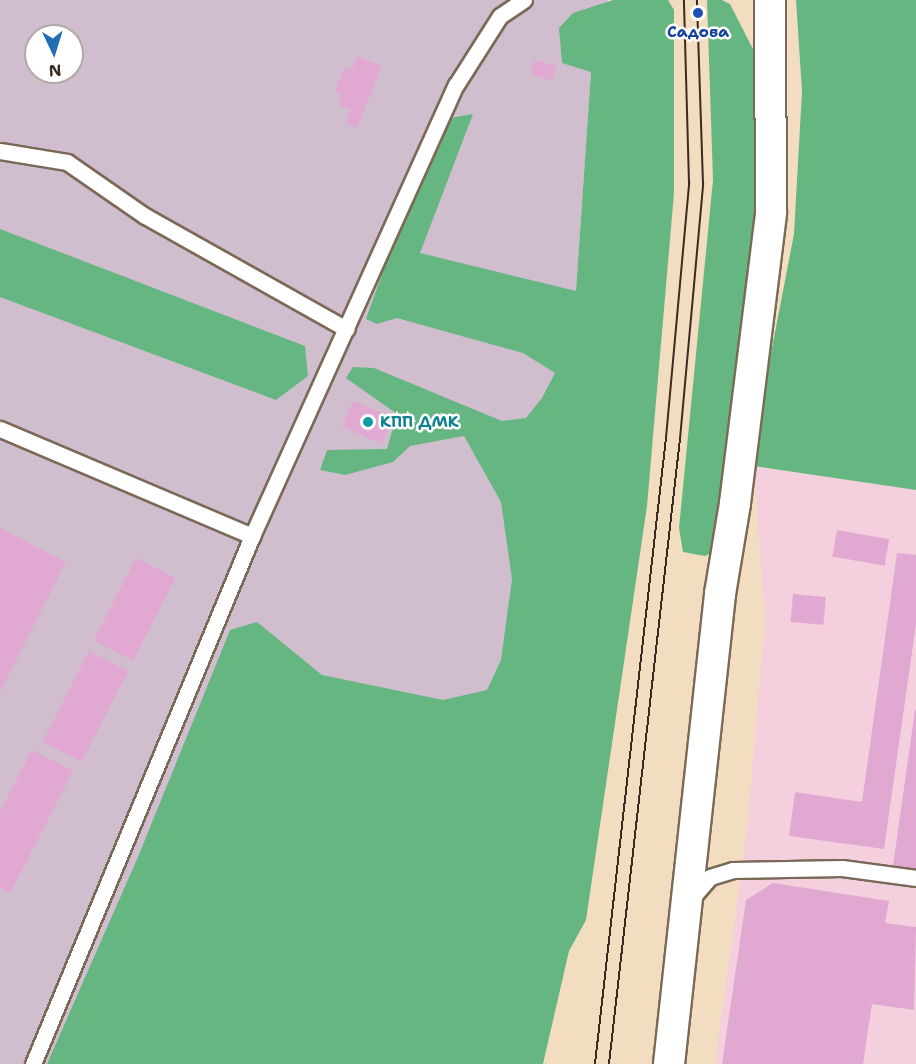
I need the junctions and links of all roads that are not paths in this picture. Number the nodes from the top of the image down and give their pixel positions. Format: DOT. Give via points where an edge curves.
graph roads {
  1 [pos="524,0"];
  2 [pos="770,0"];
  3 [pos="0,151"];
  4 [pos="346,329"];
  5 [pos="0,429"];
  6 [pos="252,536"];
  7 [pos="916,878"];
  8 [pos="686,906"];
  9 [pos="33,1064"];
  10 [pos="669,1064"];
  1 -- 4 [label="lane" via="500,16 456,85"];
  2 -- 8 [label="street" via="771,212 720,594"];
  3 -- 4 [label="lane" via="67,162 145,216"];
  4 -- 6 [label="lane"];
  5 -- 6 [label="lane"];
  6 -- 9 [label="lane"];
  7 -- 8 [label="lane" via="842,868 733,870 711,877"];
  8 -- 10 [label="street"];
}
